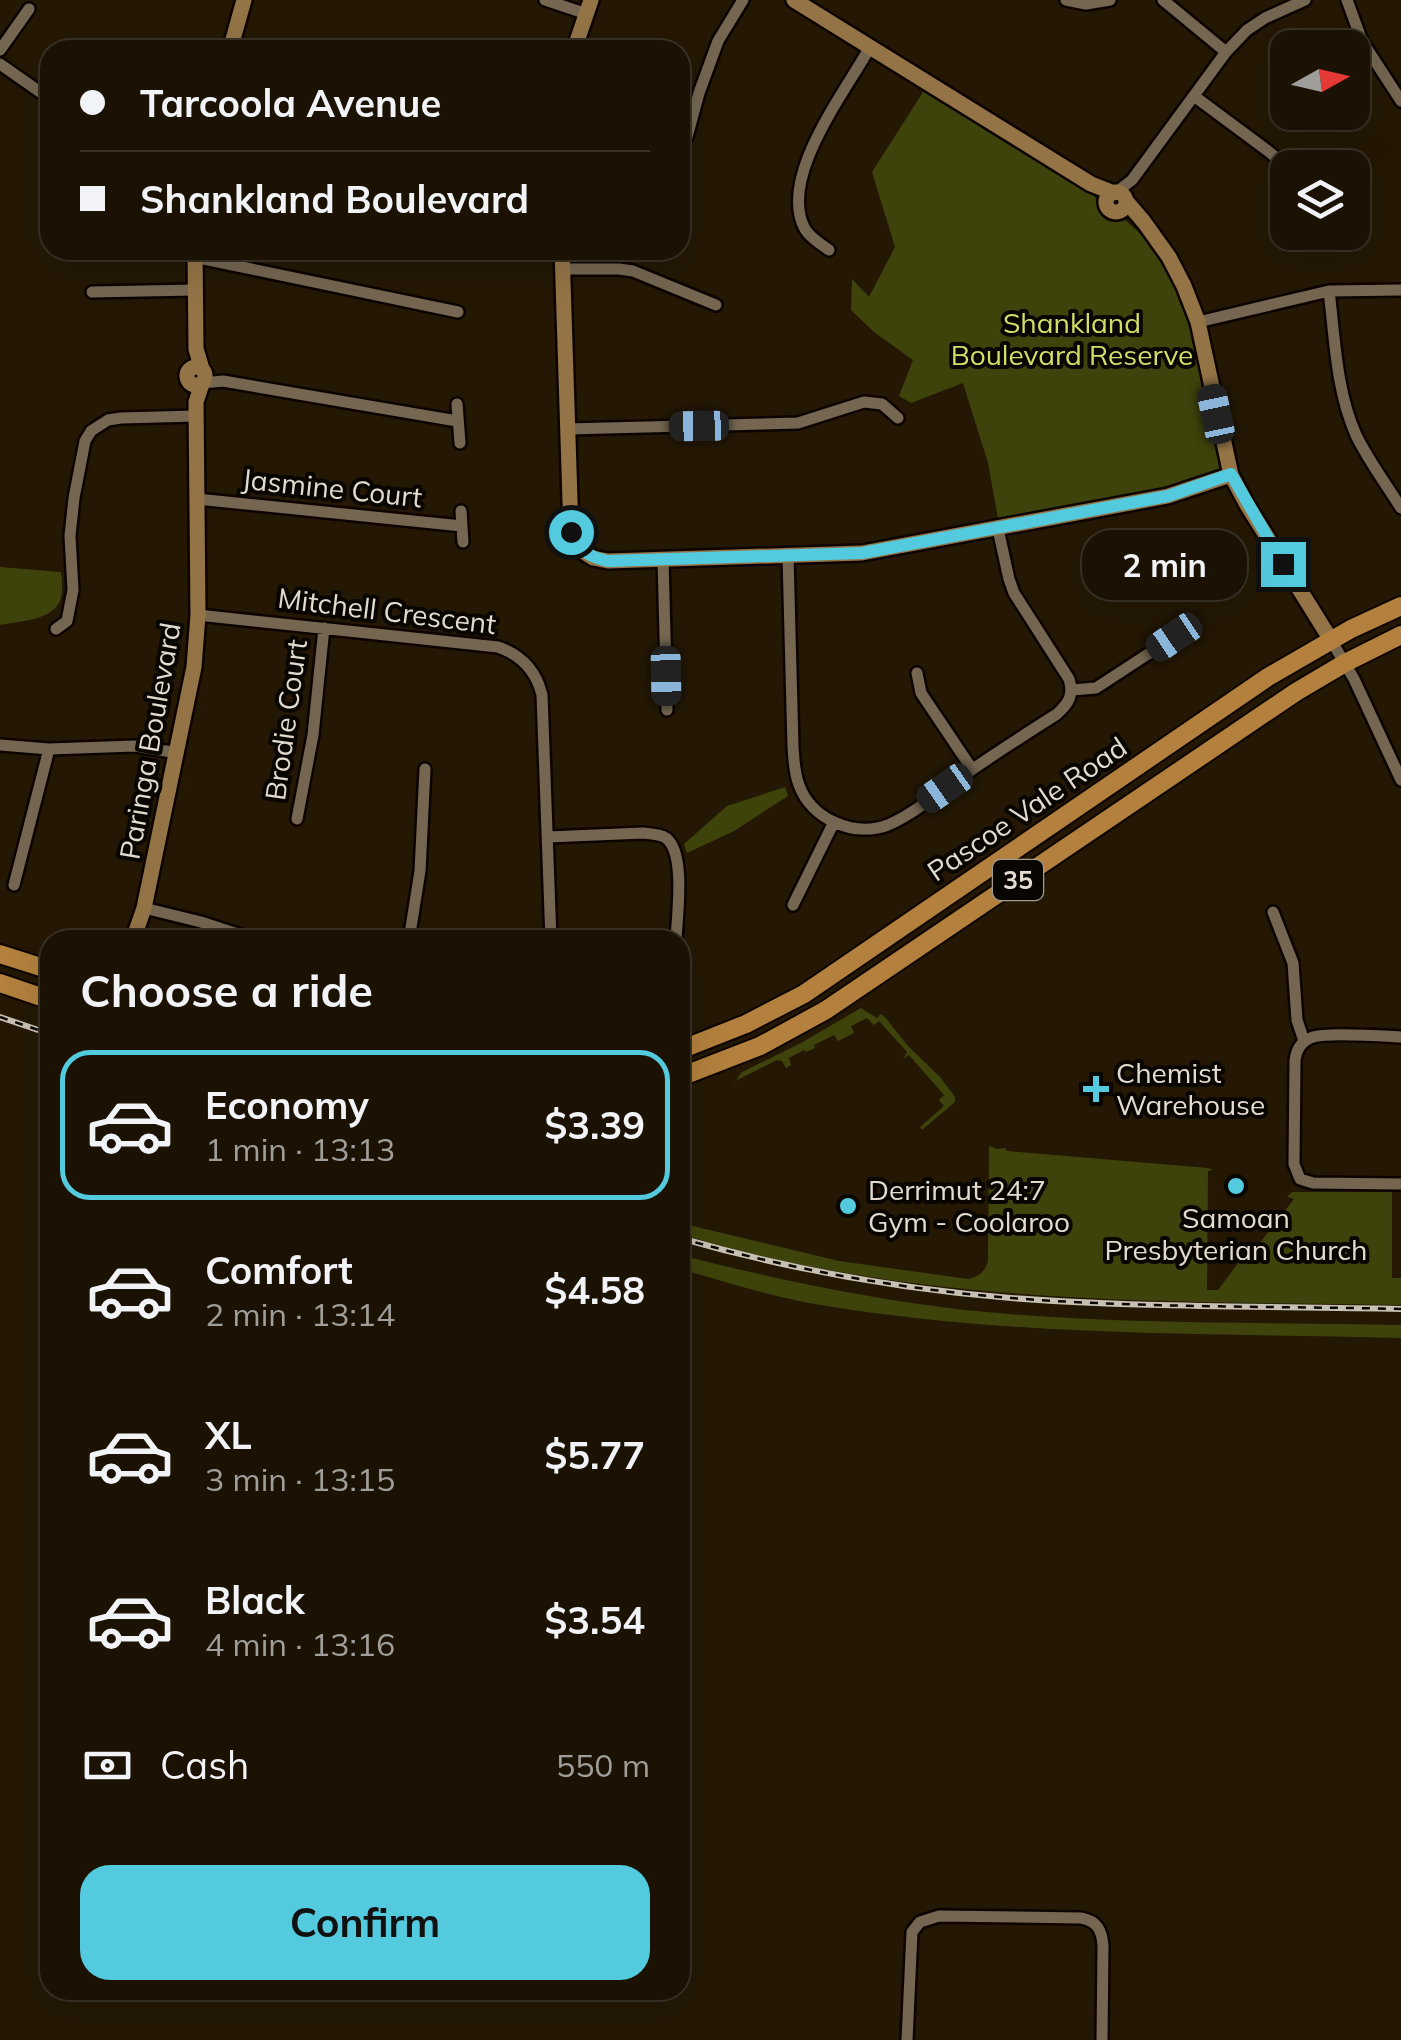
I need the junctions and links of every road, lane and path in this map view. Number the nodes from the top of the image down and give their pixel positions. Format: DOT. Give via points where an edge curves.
graph roads {
  1 [pos="244,0"];
  2 [pos="545,0"];
  3 [pos="744,0"];
  4 [pos="794,0"];
  5 [pos="1066,0"];
  6 [pos="1110,0"];
  7 [pos="1163,0"];
  8 [pos="1305,0"];
  9 [pos="1347,0"];
  10 [pos="588,7"];
  11 [pos="29,8"];
  12 [pos="233,40"];
  13 [pos="577,40"];
  14 [pos="870,47"];
  15 [pos="0,50"];
  16 [pos="1226,52"];
  17 [pos="0,64"];
  18 [pos="40,92"];
  19 [pos="1194,96"];
  20 [pos="1401,101"];
  21 [pos="690,118"];
  22 [pos="690,140"];
  23 [pos="701,146"];
  24 [pos="1270,152"];
  25 [pos="1118,200"];
  26 [pos="829,250"];
  27 [pos="194,260"];
  28 [pos="224,260"];
  29 [pos="563,260"];
  30 [pos="563,269"];
  31 [pos="195,290"];
  32 [pos="1401,290"];
  33 [pos="1329,291"];
  34 [pos="90,292"];
  35 [pos="719,306"];
  36 [pos="458,314"];
  37 [pos="1198,322"];
  38 [pos="198,376"];
  39 [pos="458,404"];
  40 [pos="196,409"];
  41 [pos="457,420"];
  42 [pos="899,420"];
  43 [pos="568,430"];
  44 [pos="460,442"];
  45 [pos="1231,474"];
  46 [pos="197,499"];
  47 [pos="1401,508"];
  48 [pos="461,511"];
  49 [pos="462,526"];
  50 [pos="998,529"];
  51 [pos="464,542"];
  52 [pos="788,556"];
  53 [pos="663,560"];
  54 [pos="1401,606"];
  55 [pos="198,616"];
  56 [pos="324,628"];
  57 [pos="56,629"];
  58 [pos="1176,636"];
  59 [pos="1401,636"];
  60 [pos="1331,640"];
  61 [pos="1345,663"];
  62 [pos="918,672"];
  63 [pos="1072,690"];
  64 [pos="668,713"];
  65 [pos="0,744"];
  66 [pos="49,749"];
  67 [pos="178,753"];
  68 [pos="426,766"];
  69 [pos="972,770"];
  70 [pos="1401,780"];
  71 [pos="296,821"];
  72 [pos="834,822"];
  73 [pos="548,837"];
  74 [pos="14,885"];
  75 [pos="791,906"];
  76 [pos="144,908"];
  77 [pos="1273,912"];
  78 [pos="136,930"];
  79 [pos="143,930"];
  80 [pos="225,930"];
  81 [pos="411,930"];
  82 [pos="552,930"];
  83 [pos="676,930"];
  84 [pos="0,954"];
  85 [pos="863,955"];
  86 [pos="40,966"];
  87 [pos="877,976"];
  88 [pos="0,984"];
  89 [pos="40,997"];
  90 [pos="1401,1037"];
  91 [pos="1304,1042"];
  92 [pos="690,1046"];
  93 [pos="690,1073"];
  94 [pos="1401,1184"];
  95 [pos="908,2040"];
  96 [pos="1102,2040"];
  1 -- 12 [label="street"];
  2 -- 10 [label="street"];
  3 -- 21 [label="street" via="713,55"];
  4 -- 14 [label="street"];
  5 -- 6 [label="street"];
  7 -- 16 [label="street"];
  8 -- 16 [label="street" via="1247,30"];
  9 -- 20 [label="street" via="1362,41"];
  10 -- 13 [label="street"];
  11 -- 15 [label="street"];
  14 -- 25 [label="street"];
  14 -- 26 [label="street" via="805,164 800,213 809,235"];
  16 -- 19 [label="street"];
  17 -- 18 [label="street"];
  19 -- 24 [label="street"];
  19 -- 25 [label="street"];
  22 -- 23 [label="street"];
  25 -- 37 [label="street" via="1169,257"];
  27 -- 31 [label="street"];
  28 -- 36 [label="street"];
  29 -- 30 [label="street"];
  30 -- 35 [label="street" via="633,271"];
  30 -- 43 [label="street"];
  31 -- 34 [label="street"];
  31 -- 38 [label="street"];
  32 -- 33 [label="street"];
  33 -- 37 [label="street"];
  33 -- 47 [label="street" via="1348,414"];
  37 -- 45 [label="street"];
  38 -- 40 [label="street, Paringa Boulevard"];
  38 -- 41 [label="street"];
  39 -- 41 [label="street"];
  40 -- 46 [label="street, Paringa Boulevard"];
  40 -- 57 [label="street" via="108,420 84,441 70,536 72,600 67,621"];
  41 -- 44 [label="street"];
  42 -- 43 [label="street" via="882,404 864,402 798,423"];
  43 -- 53 [label="street" via="574,541 593,558"];
  45 -- 50 [label="street" via="1168,496"];
  45 -- 60 [label="street"];
  46 -- 49 [label="street, Jasmine Court"];
  46 -- 55 [label="street, Paringa Boulevard"];
  48 -- 49 [label="street, Jasmine Court"];
  49 -- 51 [label="street, Jasmine Court"];
  50 -- 52 [label="street" via="862,553"];
  50 -- 63 [label="street" via="1014,593"];
  52 -- 53 [label="street"];
  52 -- 72 [label="street" via="795,770 811,805"];
  53 -- 64 [label="street"];
  54 -- 60 [label="main road, Pascoe Vale Road / 35"];
  55 -- 56 [label="street, Mitchell Crescent"];
  55 -- 67 [label="street, Paringa Boulevard"];
  56 -- 71 [label="street, Brodie Court"];
  56 -- 73 [label="street, Mitchell Crescent" via="498,647 521,659 542,694"];
  58 -- 63 [label="street" via="1096,688"];
  59 -- 61 [label="main road, Pascoe Vale Road / 35"];
  60 -- 61 [label="street"];
  60 -- 85 [label="main road, Pascoe Vale Road / 35"];
  61 -- 70 [label="street"];
  61 -- 87 [label="main road, Pascoe Vale Road / 35"];
  62 -- 69 [label="street" via="922,693"];
  63 -- 69 [label="street" via="1057,714"];
  65 -- 66 [label="street"];
  66 -- 67 [label="street" via="135,746"];
  66 -- 74 [label="street"];
  67 -- 76 [label="street, Paringa Boulevard"];
  68 -- 81 [label="street"];
  69 -- 72 [label="street" via="888,824 863,829"];
  72 -- 75 [label="street"];
  73 -- 82 [label="street, Mitchell Crescent"];
  73 -- 83 [label="street" via="666,838 678,858"];
  76 -- 78 [label="street, Paringa Boulevard"];
  76 -- 79 [label="street, Paringa Boulevard"];
  76 -- 80 [label="street"];
  77 -- 91 [label="street" via="1292,962"];
  84 -- 86 [label="main road"];
  85 -- 87 [label="main road"];
  85 -- 92 [label="main road, Pascoe Vale Road / 35" via="765,1015"];
  87 -- 93 [label="main road, Pascoe Vale Road / 35" via="779,1036"];
  88 -- 89 [label="main road"];
  90 -- 91 [label="street" via="1319,1036"];
  91 -- 94 [label="street" via="1295,1061 1294,1164 1300,1178"];
  95 -- 96 [label="street" via="910,1937 920,1922 939,1916 1094,1922 1103,1946"];
}
